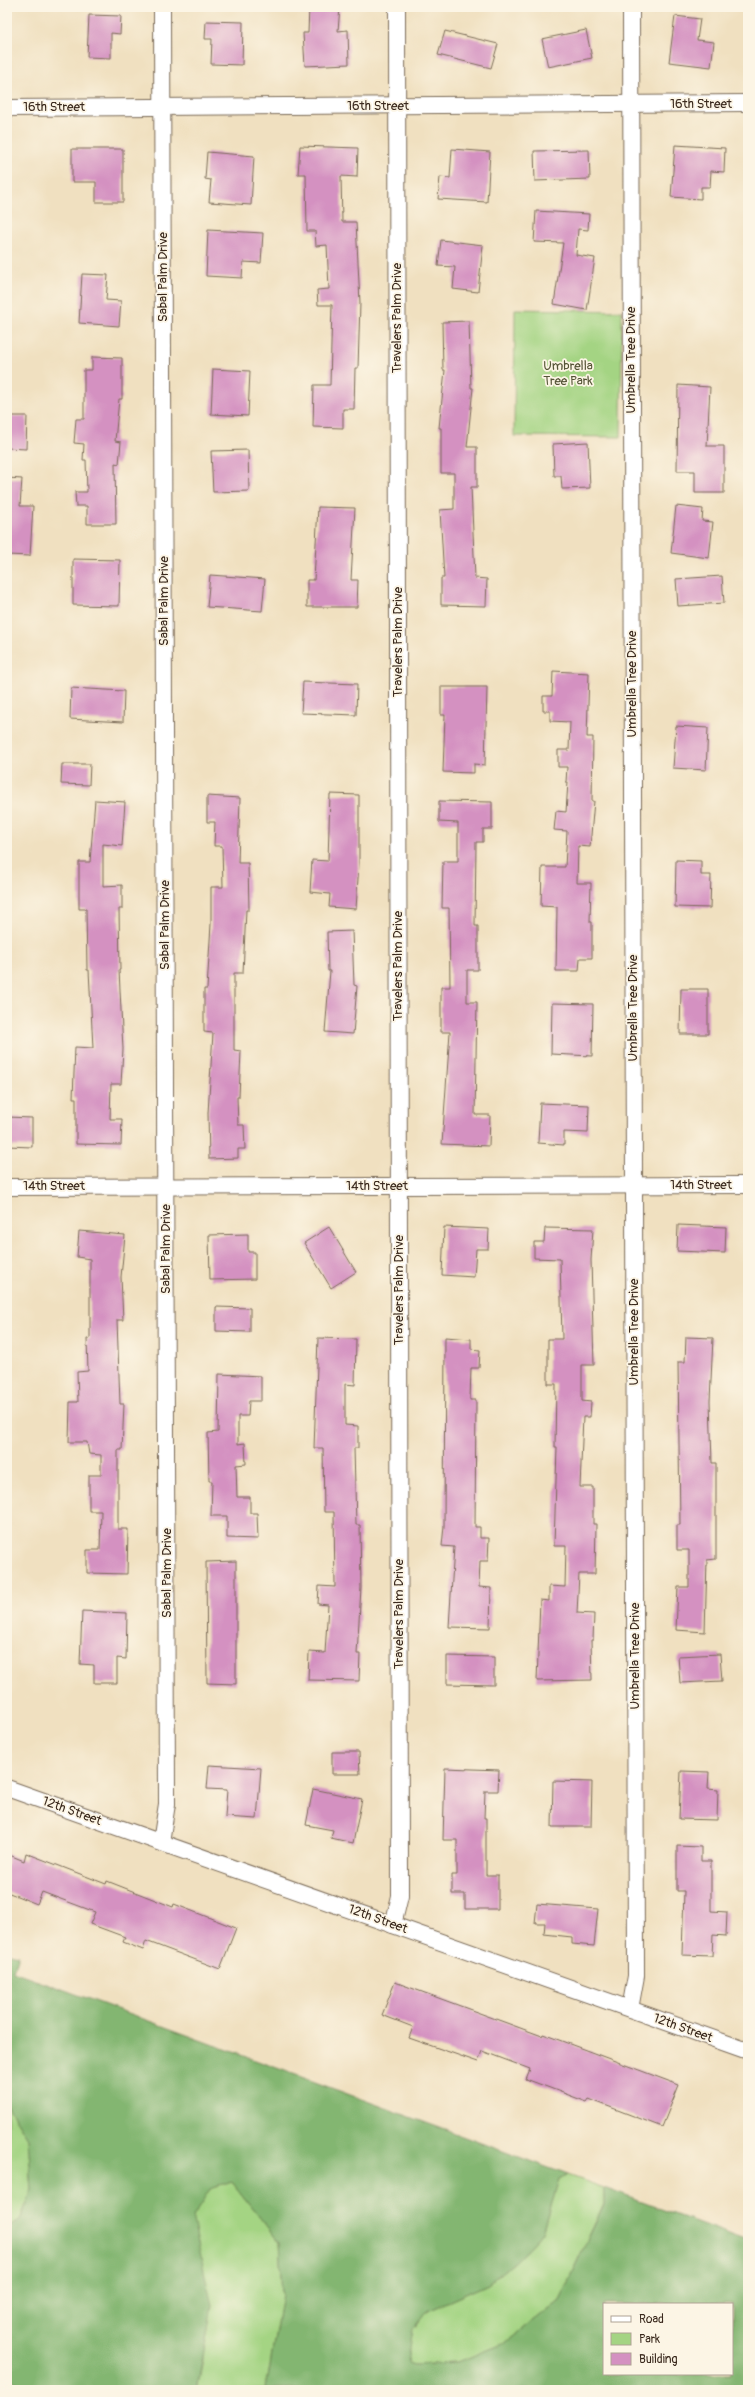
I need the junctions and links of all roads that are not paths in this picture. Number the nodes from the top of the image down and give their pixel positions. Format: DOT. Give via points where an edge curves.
graph roads {
  1 [pos="162,7"];
  2 [pos="396,7"];
  3 [pos="630,7"];
  4 [pos="748,103"];
  5 [pos="631,104"];
  6 [pos="397,106"];
  7 [pos="163,107"];
  8 [pos="7,108"];
  9 [pos="633,1185"];
  10 [pos="748,1185"];
  11 [pos="166,1186"];
  12 [pos="399,1186"];
  13 [pos="7,1187"];
  14 [pos="7,1788"];
  15 [pos="161,1842"];
  16 [pos="393,1925"];
  17 [pos="630,2009"];
  18 [pos="748,2051"];
  1 -- 7 [label="street, Sabal Palm Drive"];
  2 -- 6 [label="street, Travelers Palm Drive"];
  3 -- 5 [label="street, Umbrella Tree Drive"];
  4 -- 5 [label="street, 16th Street"];
  5 -- 6 [label="street, 16th Street"];
  5 -- 9 [label="street, Umbrella Tree Drive"];
  6 -- 7 [label="street, 16th Street"];
  6 -- 12 [label="street, Travelers Palm Drive"];
  7 -- 8 [label="street, 16th Street"];
  7 -- 11 [label="street, Sabal Palm Drive"];
  9 -- 10 [label="street, 14th Street"];
  9 -- 12 [label="street, 14th Street"];
  9 -- 17 [label="street, Umbrella Tree Drive" via="636,1976"];
  11 -- 12 [label="street, 14th Street"];
  11 -- 13 [label="street, 14th Street"];
  11 -- 15 [label="street, Sabal Palm Drive" via="167,1804"];
  12 -- 16 [label="street, Travelers Palm Drive" via="400,1896"];
  14 -- 15 [label="street, 12th Street"];
  15 -- 16 [label="street, 12th Street"];
  16 -- 17 [label="street, 12th Street"];
  17 -- 18 [label="street, 12th Street"];
}
